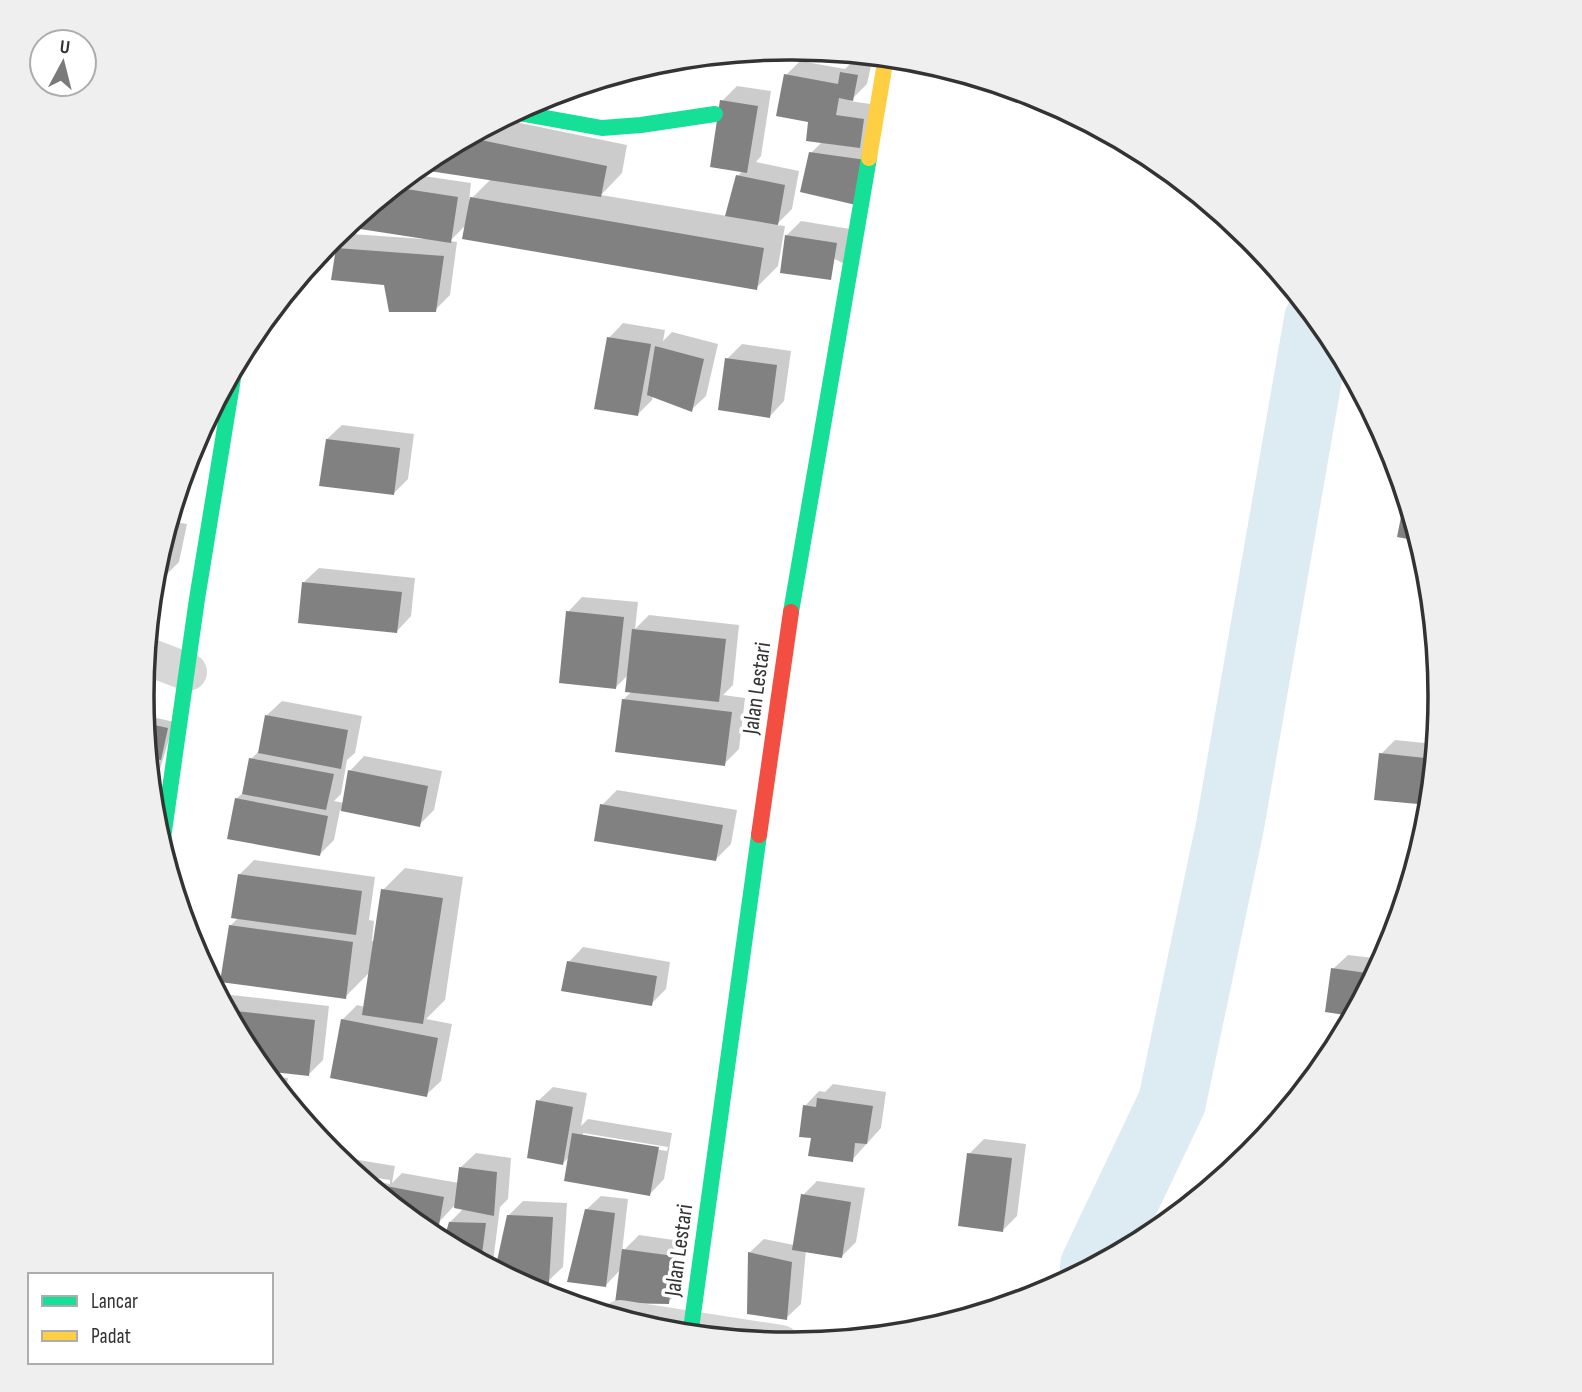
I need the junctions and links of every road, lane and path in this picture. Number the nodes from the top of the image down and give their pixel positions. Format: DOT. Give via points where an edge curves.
graph roads {
  1 [pos="885,67"];
  2 [pos="715,114"];
  3 [pos="531,115"];
  4 [pos="230,396"];
  5 [pos="156,660"];
  6 [pos="188,673"];
  7 [pos="166,816"];
  8 [pos="692,1324"];
  1 -- 8 [label="street, Jalan Lestari" via="781,673"];
  2 -- 3 [label="street" via="602,128"];
  4 -- 6 [label="street"];
  5 -- 6 [label="street"];
  6 -- 7 [label="street"];
}
